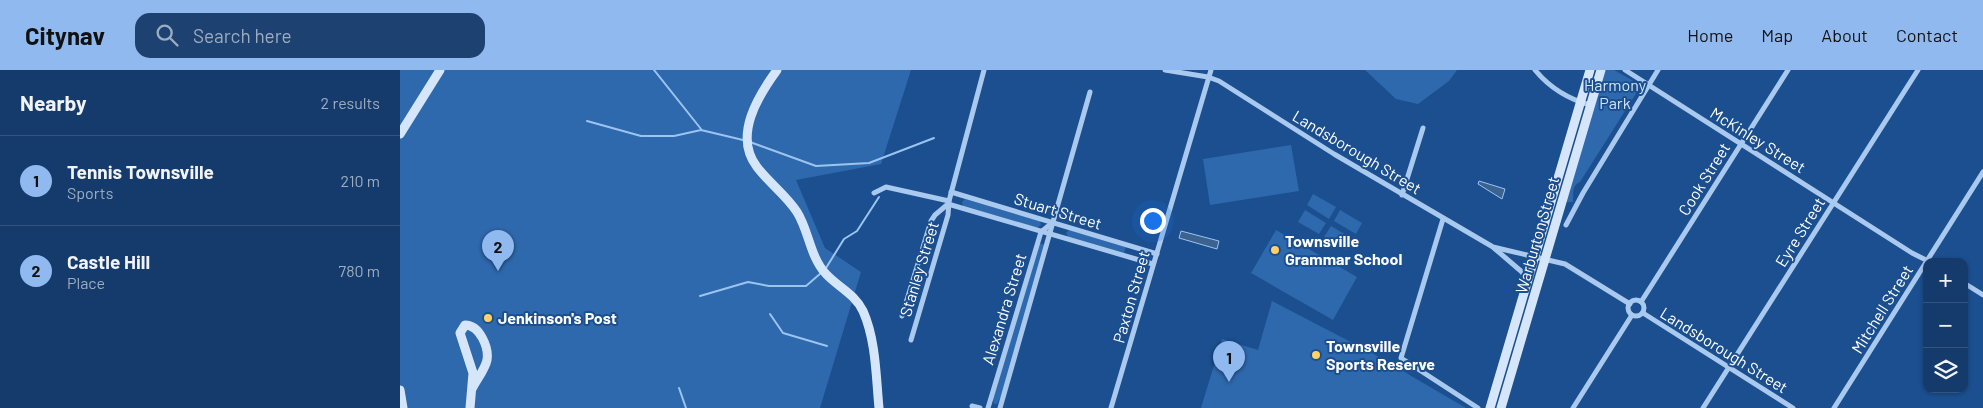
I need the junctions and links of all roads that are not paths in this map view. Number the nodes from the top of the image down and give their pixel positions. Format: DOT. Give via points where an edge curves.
graph roads {
  1 [pos="440,70"];
  2 [pos="777,70"];
  3 [pos="984,70"];
  4 [pos="1165,70"];
  5 [pos="1199,70"];
  6 [pos="1211,70"];
  7 [pos="1535,70"];
  8 [pos="1590,70"];
  9 [pos="1601,70"];
  10 [pos="1625,70"];
  11 [pos="1658,70"];
  12 [pos="1788,70"];
  13 [pos="1918,70"];
  14 [pos="1208,77"];
  15 [pos="1648,85"];
  16 [pos="1090,92"];
  17 [pos="1580,102"];
  18 [pos="1590,105"];
  19 [pos="1423,128"];
  20 [pos="400,134"];
  21 [pos="1741,144"];
  22 [pos="1983,172"];
  23 [pos="952,192"];
  24 [pos="874,193"];
  25 [pos="1402,194"];
  26 [pos="1834,202"];
  27 [pos="949,203"];
  28 [pos="1444,219"];
  29 [pos="1052,223"];
  30 [pos="1566,225"];
  31 [pos="1041,232"];
  32 [pos="1051,234"];
  33 [pos="1493,247"];
  34 [pos="1156,254"];
  35 [pos="1535,257"];
  36 [pos="1546,258"];
  37 [pos="1923,258"];
  38 [pos="1930,258"];
  39 [pos="1153,264"];
  40 [pos="1923,269"];
  41 [pos="1527,283"];
  42 [pos="1968,286"];
  43 [pos="1983,295"];
  44 [pos="1641,302"];
  45 [pos="1630,304"];
  46 [pos="1643,313"];
  47 [pos="1632,315"];
  48 [pos="902,316"];
  49 [pos="911,340"];
  50 [pos="1729,367"];
  51 [pos="400,390"];
  52 [pos="472,390"];
  53 [pos="972,406"];
  54 [pos="403,408"];
  55 [pos="470,408"];
  56 [pos="879,408"];
  57 [pos="980,408"];
  58 [pos="988,408"];
  59 [pos="1000,408"];
  60 [pos="1111,408"];
  61 [pos="1478,408"];
  62 [pos="1490,408"];
  63 [pos="1501,408"];
  64 [pos="1573,408"];
  65 [pos="1703,408"];
  66 [pos="1793,408"];
  67 [pos="1834,408"];
  1 -- 20 [label="main road"];
  2 -- 56 [label="main road" via="752,114 748,152 757,167 796,210 825,273 861,307 872,343"];
  3 -- 23 [label="street, Stanley Street"];
  4 -- 14 [label="street, Landsborough Street"];
  5 -- 14 [label="street, Landsborough Street"];
  6 -- 14 [label="street, Paxton Street"];
  7 -- 17 [label="street" via="1551,87"];
  8 -- 17 [label="main road, Warburton Street"];
  9 -- 18 [label="main road, Warburton Street"];
  10 -- 15 [label="street, McKinley Street"];
  11 -- 15 [label="street"];
  12 -- 21 [label="street, Cook Street"];
  13 -- 26 [label="street, Eyre Street"];
  14 -- 25 [label="street, Landsborough Street"];
  14 -- 34 [label="street, Paxton Street"];
  15 -- 21 [label="street, McKinley Street"];
  15 -- 30 [label="street"];
  16 -- 29 [label="street, Alexandra Street"];
  17 -- 18 [label="street"];
  17 -- 35 [label="main road, Warburton Street"];
  18 -- 36 [label="main road, Warburton Street"];
  19 -- 25 [label="street"];
  21 -- 26 [label="street, McKinley Street"];
  21 -- 44 [label="street, Cook Street"];
  22 -- 38 [label="street, Mitchell Street"];
  23 -- 27 [label="street, Stanley Street"];
  23 -- 29 [label="street, Stuart Street"];
  24 -- 27 [label="street, Stuart Street" via="886,187"];
  25 -- 28 [label="street, Landsborough Street"];
  26 -- 37 [label="street, McKinley Street"];
  26 -- 50 [label="street, Eyre Street"];
  27 -- 31 [label="street, Stuart Street"];
  27 -- 48 [label="street, Stanley Street" via="931,221"];
  27 -- 49 [label="street, Stanley Street"];
  28 -- 33 [label="street, Landsborough Street"];
  28 -- 61 [label="street" via="1400,358"];
  29 -- 31 [label="street"];
  29 -- 32 [label="street, Alexandra Street"];
  29 -- 34 [label="street, Stuart Street"];
  31 -- 32 [label="street, Stuart Street"];
  31 -- 58 [label="street, Alexandra Street"];
  32 -- 39 [label="street, Stuart Street"];
  32 -- 59 [label="street, Alexandra Street"];
  33 -- 35 [label="street, Landsborough Street"];
  33 -- 41 [label="street, Landsborough Street" via="1522,272"];
  34 -- 39 [label="street, Paxton Street"];
  35 -- 36 [label="street, Landsborough Street"];
  35 -- 41 [label="main road, Warburton Street"];
  36 -- 45 [label="street, Landsborough Street" via="1565,264"];
  36 -- 63 [label="main road, Warburton Street"];
  39 -- 60 [label="street, Paxton Street"];
  40 -- 67 [label="street, Mitchell Street"];
  41 -- 62 [label="main road, Warburton Street"];
  42 -- 43 [label="street"];
  44 -- 45 [label="street" via="1636,300"];
  44 -- 46 [label="street"];
  45 -- 47 [label="street"];
  46 -- 47 [label="street"];
  46 -- 50 [label="street, Landsborough Street"];
  47 -- 64 [label="street"];
  50 -- 65 [label="street, Eyre Street"];
  50 -- 66 [label="street, Landsborough Street"];
  51 -- 54 [label="main road"];
  52 -- 52 [label="main road" via="472,368 460,333 466,326 475,328 480,334 487,354 487,362"];
  52 -- 55 [label="main road"];
  53 -- 57 [label="street"];
}
